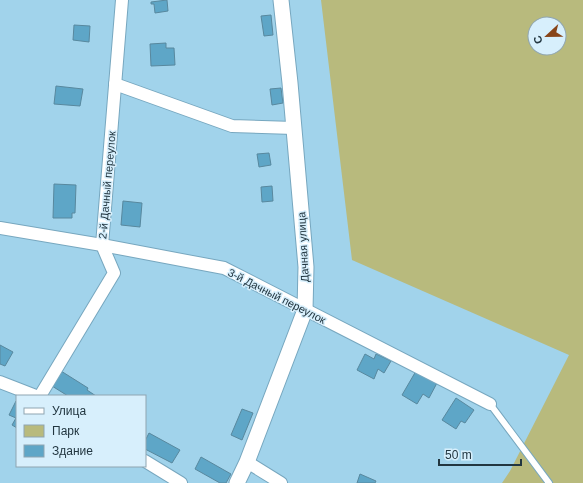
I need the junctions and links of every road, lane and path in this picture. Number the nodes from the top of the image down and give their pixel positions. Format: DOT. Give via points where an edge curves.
graph roads {
  1 [pos="122,0"];
  2 [pos="281,0"];
  3 [pos="115,84"];
  4 [pos="294,128"];
  5 [pos="0,228"];
  6 [pos="102,245"];
  7 [pos="305,310"];
  8 [pos="0,382"];
  9 [pos="33,395"];
  10 [pos="41,395"];
  11 [pos="490,404"];
  12 [pos="146,462"];
  13 [pos="247,462"];
  14 [pos="181,483"];
  15 [pos="237,483"];
  16 [pos="281,483"];
  17 [pos="549,483"];
  1 -- 3 [label="street, 2-й Дачный переулок"];
  2 -- 4 [label="street, Дачная улица"];
  3 -- 4 [label="street" via="232,126"];
  3 -- 6 [label="street, 2-й Дачный переулок"];
  4 -- 7 [label="street, Дачная улица" via="306,267"];
  5 -- 6 [label="street, 3-й Дачный переулок"];
  6 -- 7 [label="street, 3-й Дачный переулок" via="224,268"];
  6 -- 10 [label="street, 2-й Дачный переулок" via="114,273"];
  7 -- 11 [label="street, 3-й Дачный переулок"];
  7 -- 13 [label="street, Дачная улица"];
  8 -- 9 [label="street"];
  11 -- 17 [label="lane"];
  12 -- 14 [label="street"];
  13 -- 15 [label="street, Дачная улица"];
  13 -- 16 [label="street"];
}
